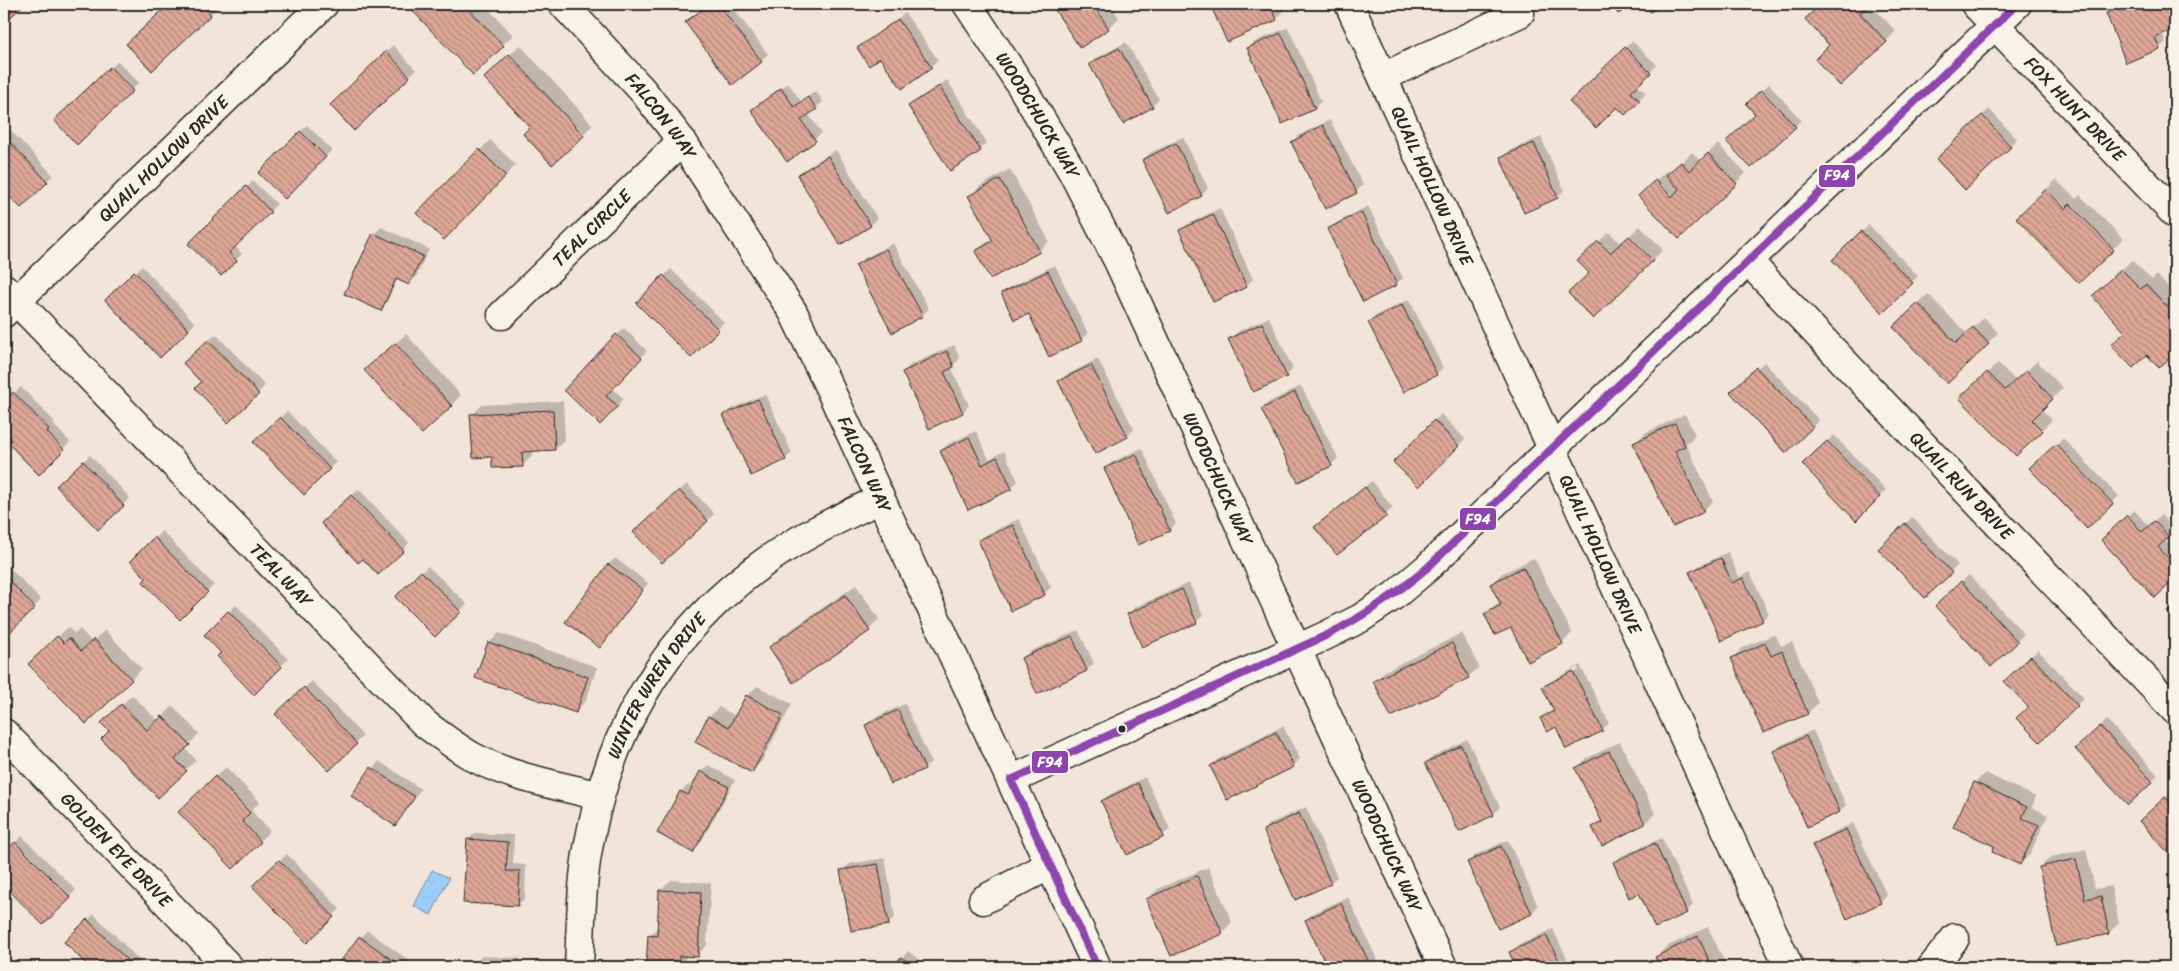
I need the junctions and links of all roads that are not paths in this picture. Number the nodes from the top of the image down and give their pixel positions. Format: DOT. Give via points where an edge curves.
graph roads {
  1 [pos="324,4"];
  2 [pos="563,4"];
  3 [pos="967,4"];
  4 [pos="1349,4"];
  5 [pos="1975,4"];
  6 [pos="2017,4"];
  7 [pos="1520,13"];
  8 [pos="1995,24"];
  9 [pos="1383,77"];
  10 [pos="682,141"];
  11 [pos="2175,214"];
  12 [pos="1748,261"];
  13 [pos="8,301"];
  14 [pos="502,315"];
  15 [pos="1552,448"];
  16 [pos="880,499"];
  17 [pos="1296,649"];
  18 [pos="2175,710"];
  19 [pos="4,733"];
  20 [pos="1011,780"];
  21 [pos="599,796"];
  22 [pos="1050,865"];
  23 [pos="983,900"];
  24 [pos="1955,938"];
  25 [pos="229,967"];
  26 [pos="579,967"];
  27 [pos="1097,967"];
  28 [pos="1443,967"];
  29 [pos="1789,967"];
  30 [pos="1932,967"];
  1 -- 13 [label="street, QUAIL HOLLOW DRIVE"];
  2 -- 10 [label="street, FALCON WAY" via="637,84"];
  3 -- 17 [label="street, WOODCHUCK WAY" via="1072,171 1115,254"];
  4 -- 9 [label="street, QUAIL HOLLOW DRIVE"];
  5 -- 8 [label="street, FOX HUNT DRIVE"];
  6 -- 8 [label="street"];
  7 -- 9 [label="street"];
  8 -- 11 [label="street, FOX HUNT DRIVE"];
  8 -- 12 [label="street"];
  9 -- 15 [label="street, QUAIL HOLLOW DRIVE"];
  10 -- 14 [label="street, TEAL CIRCLE"];
  10 -- 16 [label="street, FALCON WAY" via="792,312"];
  12 -- 15 [label="street"];
  12 -- 18 [label="street, QUAIL RUN DRIVE"];
  13 -- 21 [label="street, TEAL WAY" via="424,723 448,742 503,770"];
  15 -- 17 [label="street" via="1395,595 1361,618"];
  15 -- 29 [label="street, QUAIL HOLLOW DRIVE"];
  16 -- 20 [label="street, FALCON WAY"];
  16 -- 21 [label="street, WINTER WREN DRIVE" via="803,538 758,566 716,602 679,641 626,722"];
  17 -- 20 [label="street"];
  17 -- 28 [label="street, WOODCHUCK WAY"];
  19 -- 25 [label="street, GOLDEN EYE DRIVE"];
  20 -- 22 [label="street, FALCON WAY"];
  21 -- 26 [label="street, WINTER WREN DRIVE" via="588,844"];
  22 -- 23 [label="street"];
  22 -- 27 [label="street, FALCON WAY"];
  24 -- 30 [label="street"];
}
